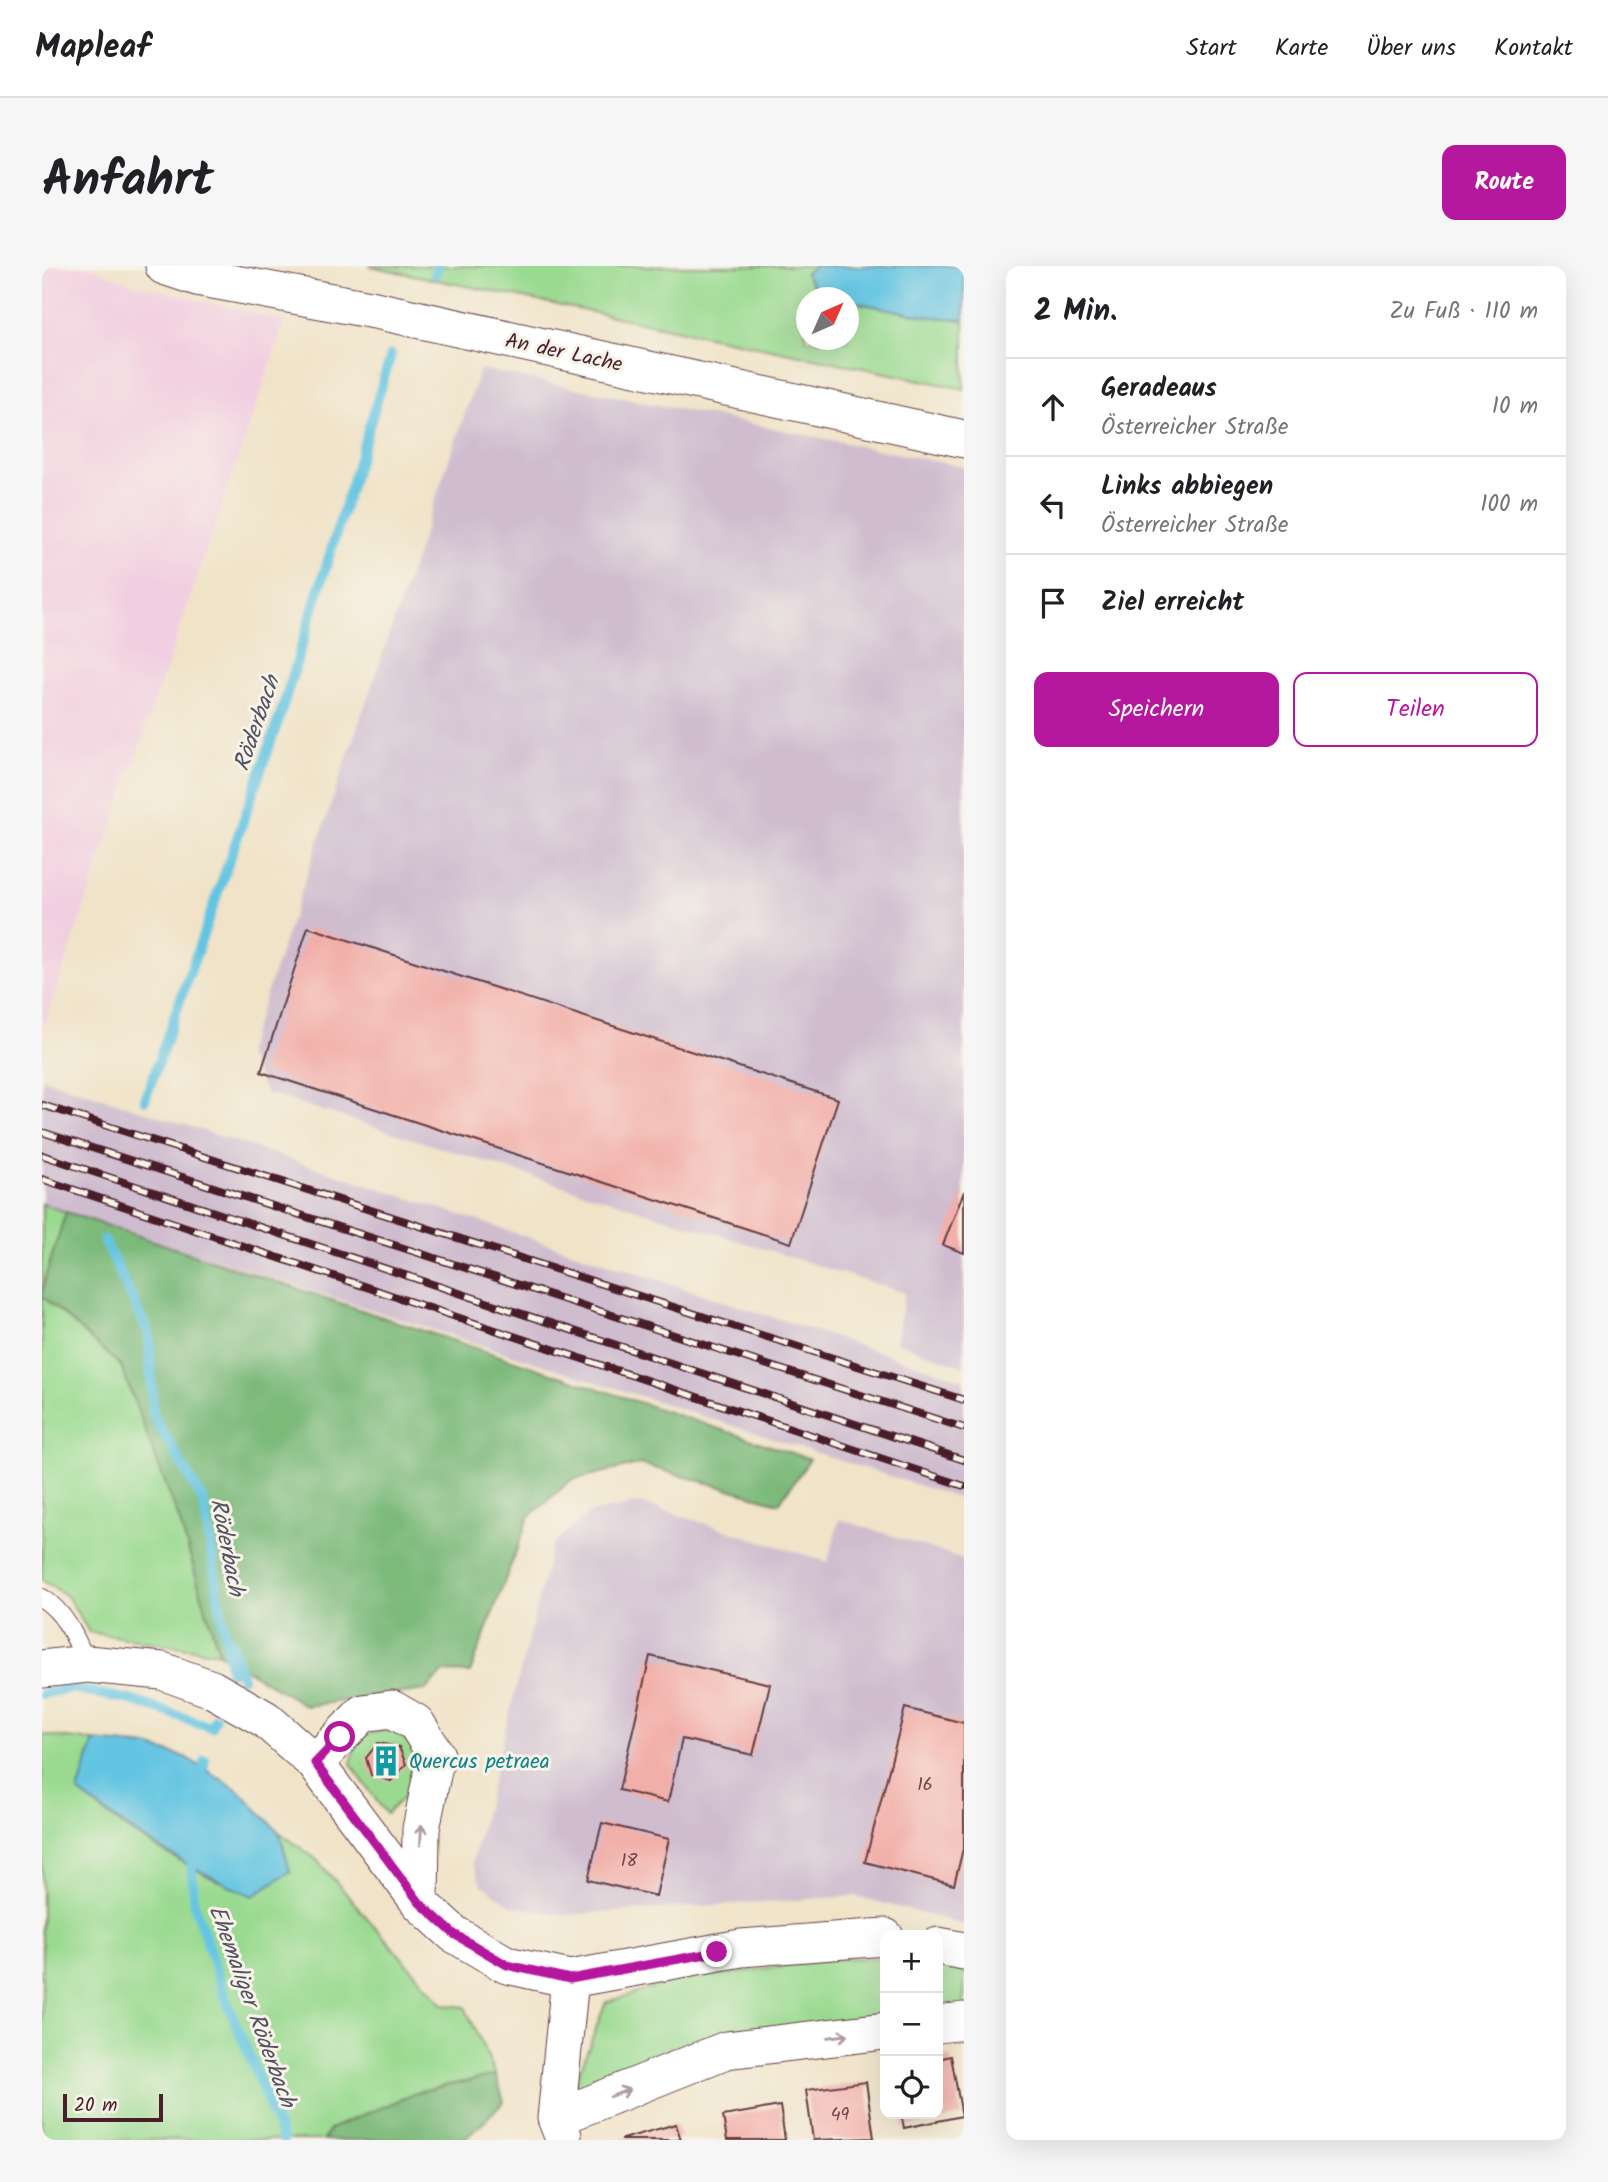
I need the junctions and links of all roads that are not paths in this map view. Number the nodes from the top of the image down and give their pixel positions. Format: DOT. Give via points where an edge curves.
graph roads {
  1 [pos="164,266"];
  2 [pos="964,439"];
  3 [pos="42,1598"];
  4 [pos="88,1664"];
  5 [pos="42,1669"];
  6 [pos="315,1763"];
  7 [pos="420,1903"];
  8 [pos="880,1937"];
  9 [pos="943,1948"];
  10 [pos="964,1951"];
  11 [pos="570,1979"];
  12 [pos="964,2021"];
  13 [pos="943,2023"];
  14 [pos="880,2032"];
  15 [pos="561,2129"];
  1 -- 2 [label="street, An der Lache"];
  3 -- 4 [label="lane" via="71,1628"];
  4 -- 5 [label="street"];
  4 -- 6 [label="street" via="162,1671 212,1689 265,1719"];
  6 -- 7 [label="street"];
  7 -- 6 [label="street, one-way" via="421,1829 436,1755 416,1723 392,1709 363,1713"];
  7 -- 11 [label="street" via="454,1934 507,1965"];
  8 -- 11 [label="street" via="741,1948"];
  9 -- 10 [label="street"];
  11 -- 15 [label="street"];
  12 -- 13 [label="street"];
  15 -- 14 [label="street, one-way" via="726,2050"];
}
